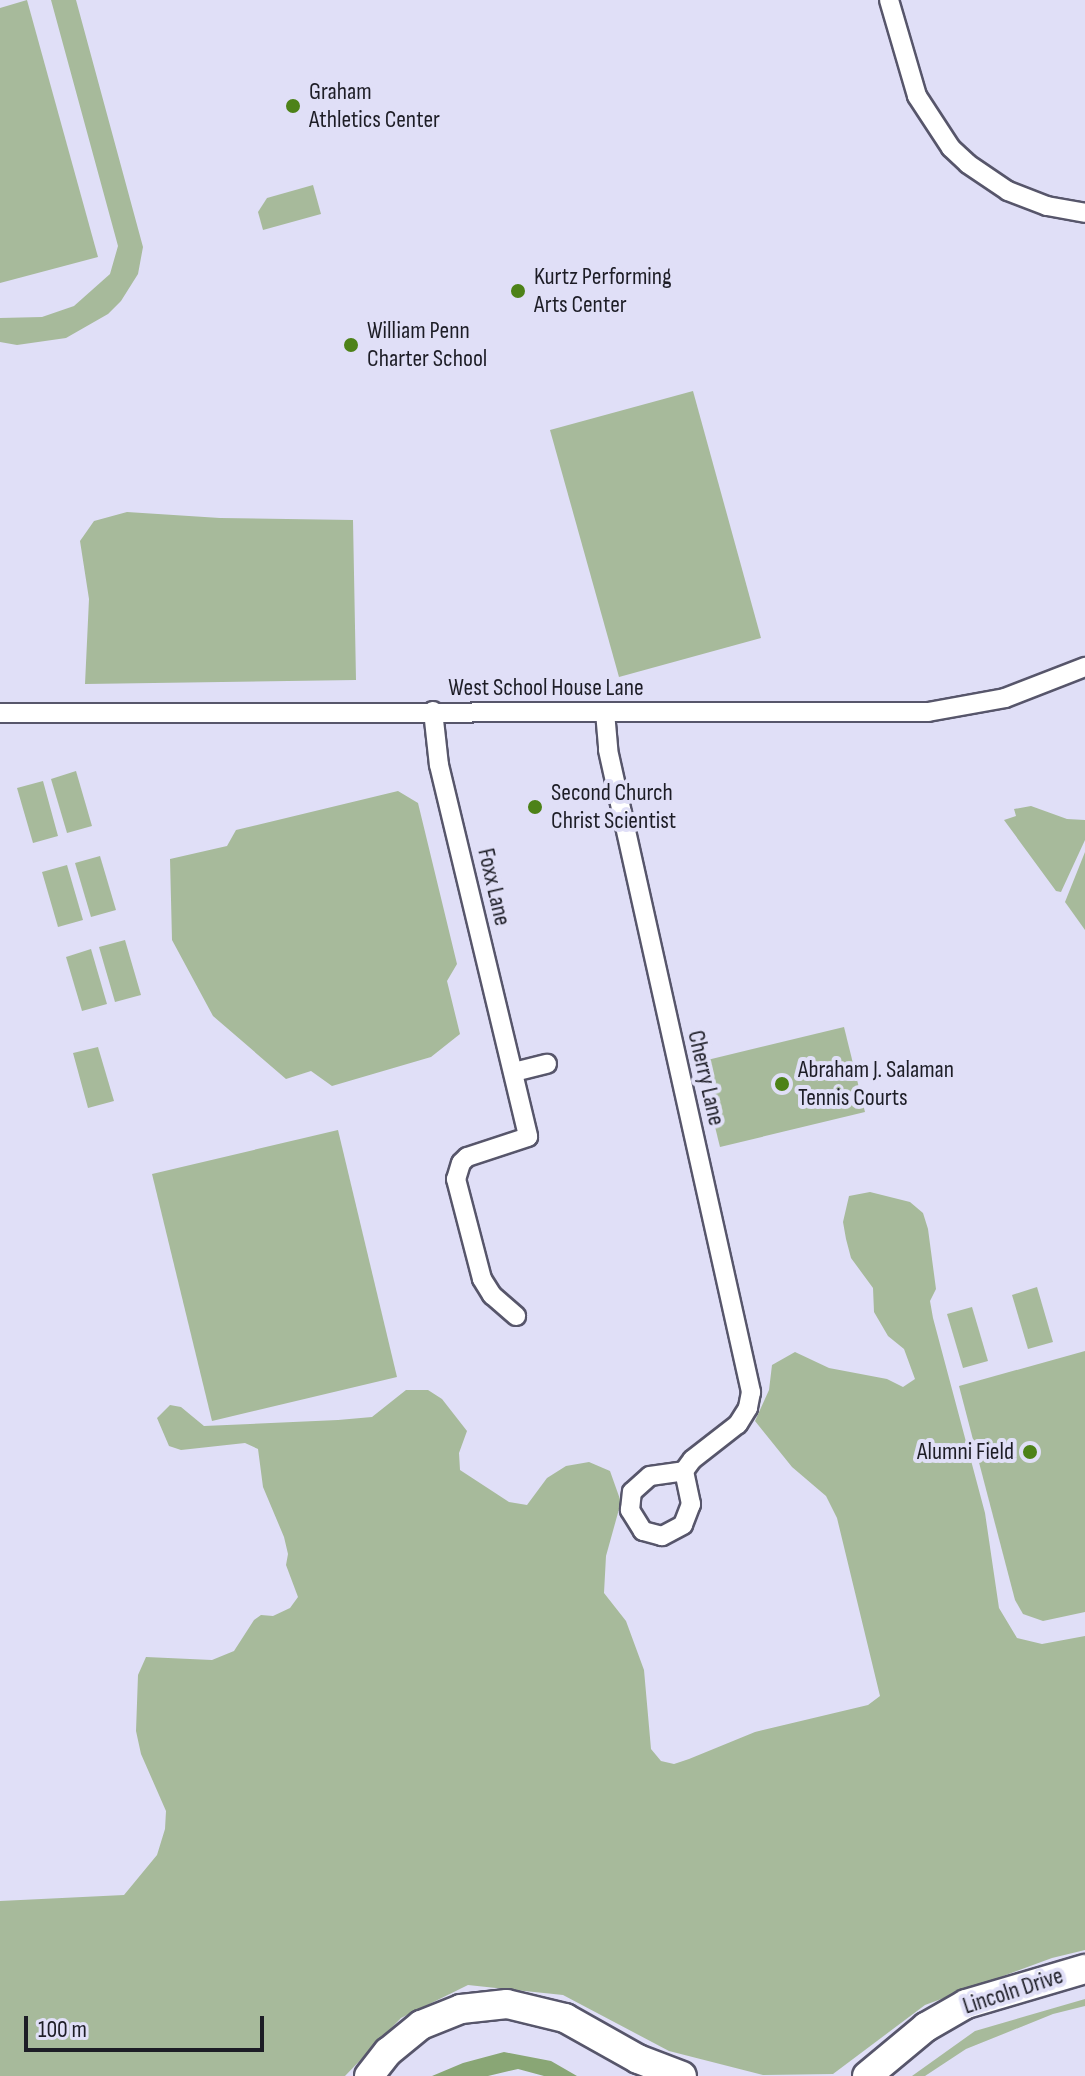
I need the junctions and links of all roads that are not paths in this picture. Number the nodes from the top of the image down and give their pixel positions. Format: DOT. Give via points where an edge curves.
graph roads {
  1 [pos="889,0"];
  2 [pos="1085,213"];
  3 [pos="1085,667"];
  4 [pos="433,711"];
  5 [pos="605,712"];
  6 [pos="0,713"];
  7 [pos="547,1064"];
  8 [pos="514,1072"];
  9 [pos="516,1316"];
  10 [pos="684,1471"];
  11 [pos="1085,1969"];
  12 [pos="1085,1987"];
  13 [pos="369,2076"];
  14 [pos="392,2076"];
  15 [pos="633,2076"];
  16 [pos="682,2076"];
  17 [pos="867,2076"];
  18 [pos="894,2076"];
  1 -- 2 [label="street" via="917,96 951,148 1008,191"];
  3 -- 5 [label="street, West School House Lane" via="1005,698 944,711"];
  4 -- 5 [label="street, West School House Lane"];
  4 -- 6 [label="street, West School House Lane"];
  4 -- 8 [label="street, Foxx Lane" via="439,765"];
  5 -- 10 [label="street, Cherry Lane" via="608,750 750,1383 744,1416"];
  7 -- 8 [label="street"];
  8 -- 9 [label="street, Foxx Lane" via="528,1137 467,1157 456,1179 482,1279"];
  11 -- 17 [label="main road, Lincoln Drive" via="966,2004 926,2027"];
  12 -- 18 [label="main road, Lincoln Drive" via="973,2020 936,2041"];
  13 -- 16 [label="main road" via="421,2025 461,2009 507,2004 565,2018 638,2059"];
  14 -- 15 [label="main road" via="442,2035 506,2023 557,2035"];
}
